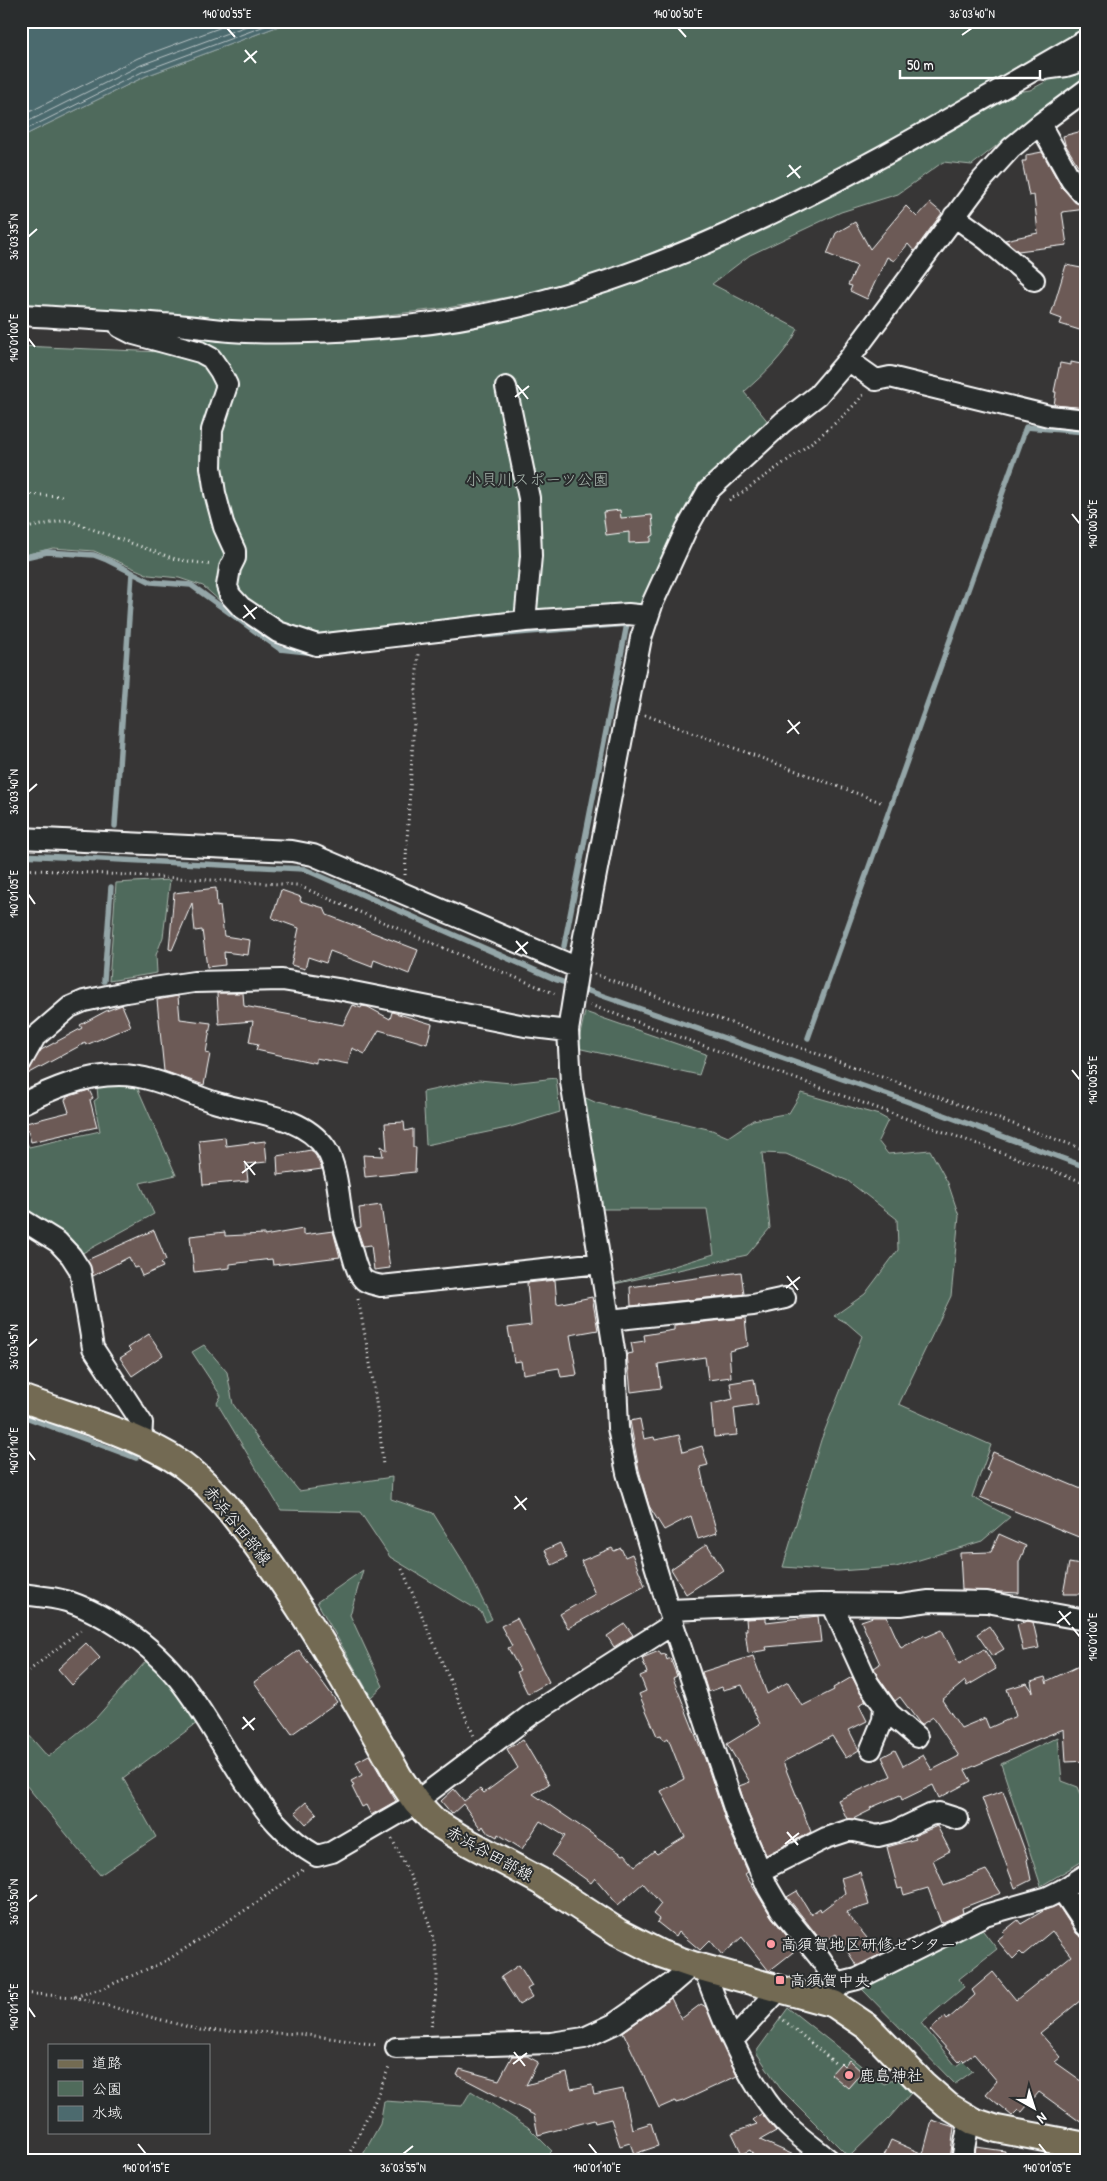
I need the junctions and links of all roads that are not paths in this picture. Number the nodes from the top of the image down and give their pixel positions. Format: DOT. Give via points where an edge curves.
graph roads {
  1 [pos="1086,40"];
  2 [pos="1086,60"];
  3 [pos="1036,70"];
  4 [pos="1086,90"];
  5 [pos="1040,124"];
  6 [pos="1082,193"];
  7 [pos="954,216"];
  8 [pos="1034,280"];
  9 [pos="21,314"];
  10 [pos="107,321"];
  11 [pos="848,360"];
  12 [pos="506,387"];
  13 [pos="1086,420"];
  14 [pos="648,616"];
  15 [pos="525,621"];
  16 [pos="21,838"];
  17 [pos="576,979"];
  18 [pos="568,1031"];
  19 [pos="21,1062"];
  20 [pos="21,1104"];
  21 [pos="21,1219"];
  22 [pos="600,1264"];
  23 [pos="785,1298"];
  24 [pos="609,1320"];
  25 [pos="21,1398"];
  26 [pos="141,1442"];
  27 [pos="21,1594"];
  28 [pos="832,1604"];
  29 [pos="671,1617"];
  30 [pos="1086,1620"];
  31 [pos="884,1706"];
  32 [pos="917,1737"];
  33 [pos="871,1750"];
  34 [pos="416,1802"];
  35 [pos="958,1820"];
  36 [pos="760,1871"];
  37 [pos="1086,1875"];
  38 [pos="1062,1890"];
  39 [pos="1086,1926"];
  40 [pos="699,1966"];
  41 [pos="772,1997"];
  42 [pos="835,1997"];
  43 [pos="734,2039"];
  44 [pos="396,2048"];
  45 [pos="973,2121"];
  46 [pos="1086,2146"];
  47 [pos="829,2160"];
  48 [pos="962,2160"];
  1 -- 3 [label="street"];
  2 -- 3 [label="street"];
  3 -- 10 [label="street" via="949,120 732,232 630,273 562,295 492,312 410,326 350,330 232,331"];
  4 -- 5 [label="street"];
  5 -- 6 [label="street" via="1071,180"];
  5 -- 7 [label="street" via="1011,148"];
  7 -- 8 [label="street"];
  7 -- 11 [label="street"];
  9 -- 10 [label="street"];
  10 -- 15 [label="street" via="134,334 200,352 211,358 220,371 226,385 212,430 211,467 224,527 235,551 227,586 241,607 278,632 317,645"];
  11 -- 13 [label="street" via="876,380 890,377 1049,416"];
  11 -- 14 [label="street" via="818,395 783,422 708,491 686,530"];
  12 -- 15 [label="street" via="529,498 531,556"];
  14 -- 15 [label="street" via="628,614"];
  14 -- 17 [label="street" via="641,638"];
  16 -- 17 [label="street" via="292,851 313,855 404,893"];
  17 -- 18 [label="street"];
  18 -- 19 [label="street" via="525,1026 282,980 194,982 126,992 70,1007 35,1037"];
  18 -- 22 [label="street" via="571,1082"];
  20 -- 22 [label="street" via="72,1081 118,1075 147,1078 305,1129 322,1143 332,1162 344,1225 362,1279 381,1286"];
  21 -- 26 [label="street" via="58,1242 80,1270 93,1348 142,1423"];
  22 -- 24 [label="street"];
  23 -- 24 [label="street" via="753,1305"];
  24 -- 29 [label="street" via="618,1428 627,1473"];
  25 -- 26 [label="main road, 赤浜谷田部線"];
  26 -- 34 [label="main road, 赤浜谷田部線" via="170,1457 200,1480 256,1544 296,1600"];
  27 -- 34 [label="street" via="67,1601 99,1615 138,1638 163,1660 187,1688 267,1813 288,1836 317,1856 332,1852"];
  28 -- 29 [label="street"];
  28 -- 30 [label="street" via="987,1602"];
  28 -- 31 [label="street" via="868,1683"];
  29 -- 34 [label="street" via="480,1751"];
  29 -- 36 [label="street" via="737,1817"];
  31 -- 32 [label="street"];
  31 -- 33 [label="street" via="883,1720"];
  34 -- 40 [label="main road, 赤浜谷田部線" via="435,1822 540,1881 618,1932 661,1954"];
  35 -- 36 [label="street" via="939,1813 878,1836 850,1830 826,1838"];
  36 -- 42 [label="street" via="781,1910 834,1979"];
  37 -- 38 [label="street"];
  38 -- 39 [label="street"];
  38 -- 42 [label="street" via="985,1915 845,1982"];
  40 -- 41 [label="main road, 赤浜谷田部線"];
  40 -- 43 [label="street"];
  40 -- 44 [label="street" via="614,2024 584,2038 551,2043"];
  41 -- 42 [label="main road, 赤浜谷田部線"];
  41 -- 43 [label="street"];
  42 -- 45 [label="main road, 赤浜谷田部線" via="923,2084 948,2106"];
  43 -- 47 [label="street" via="755,2083 774,2110"];
  45 -- 46 [label="main road, 赤浜谷田部線" via="997,2129"];
  45 -- 48 [label="street" via="967,2132"];
}
